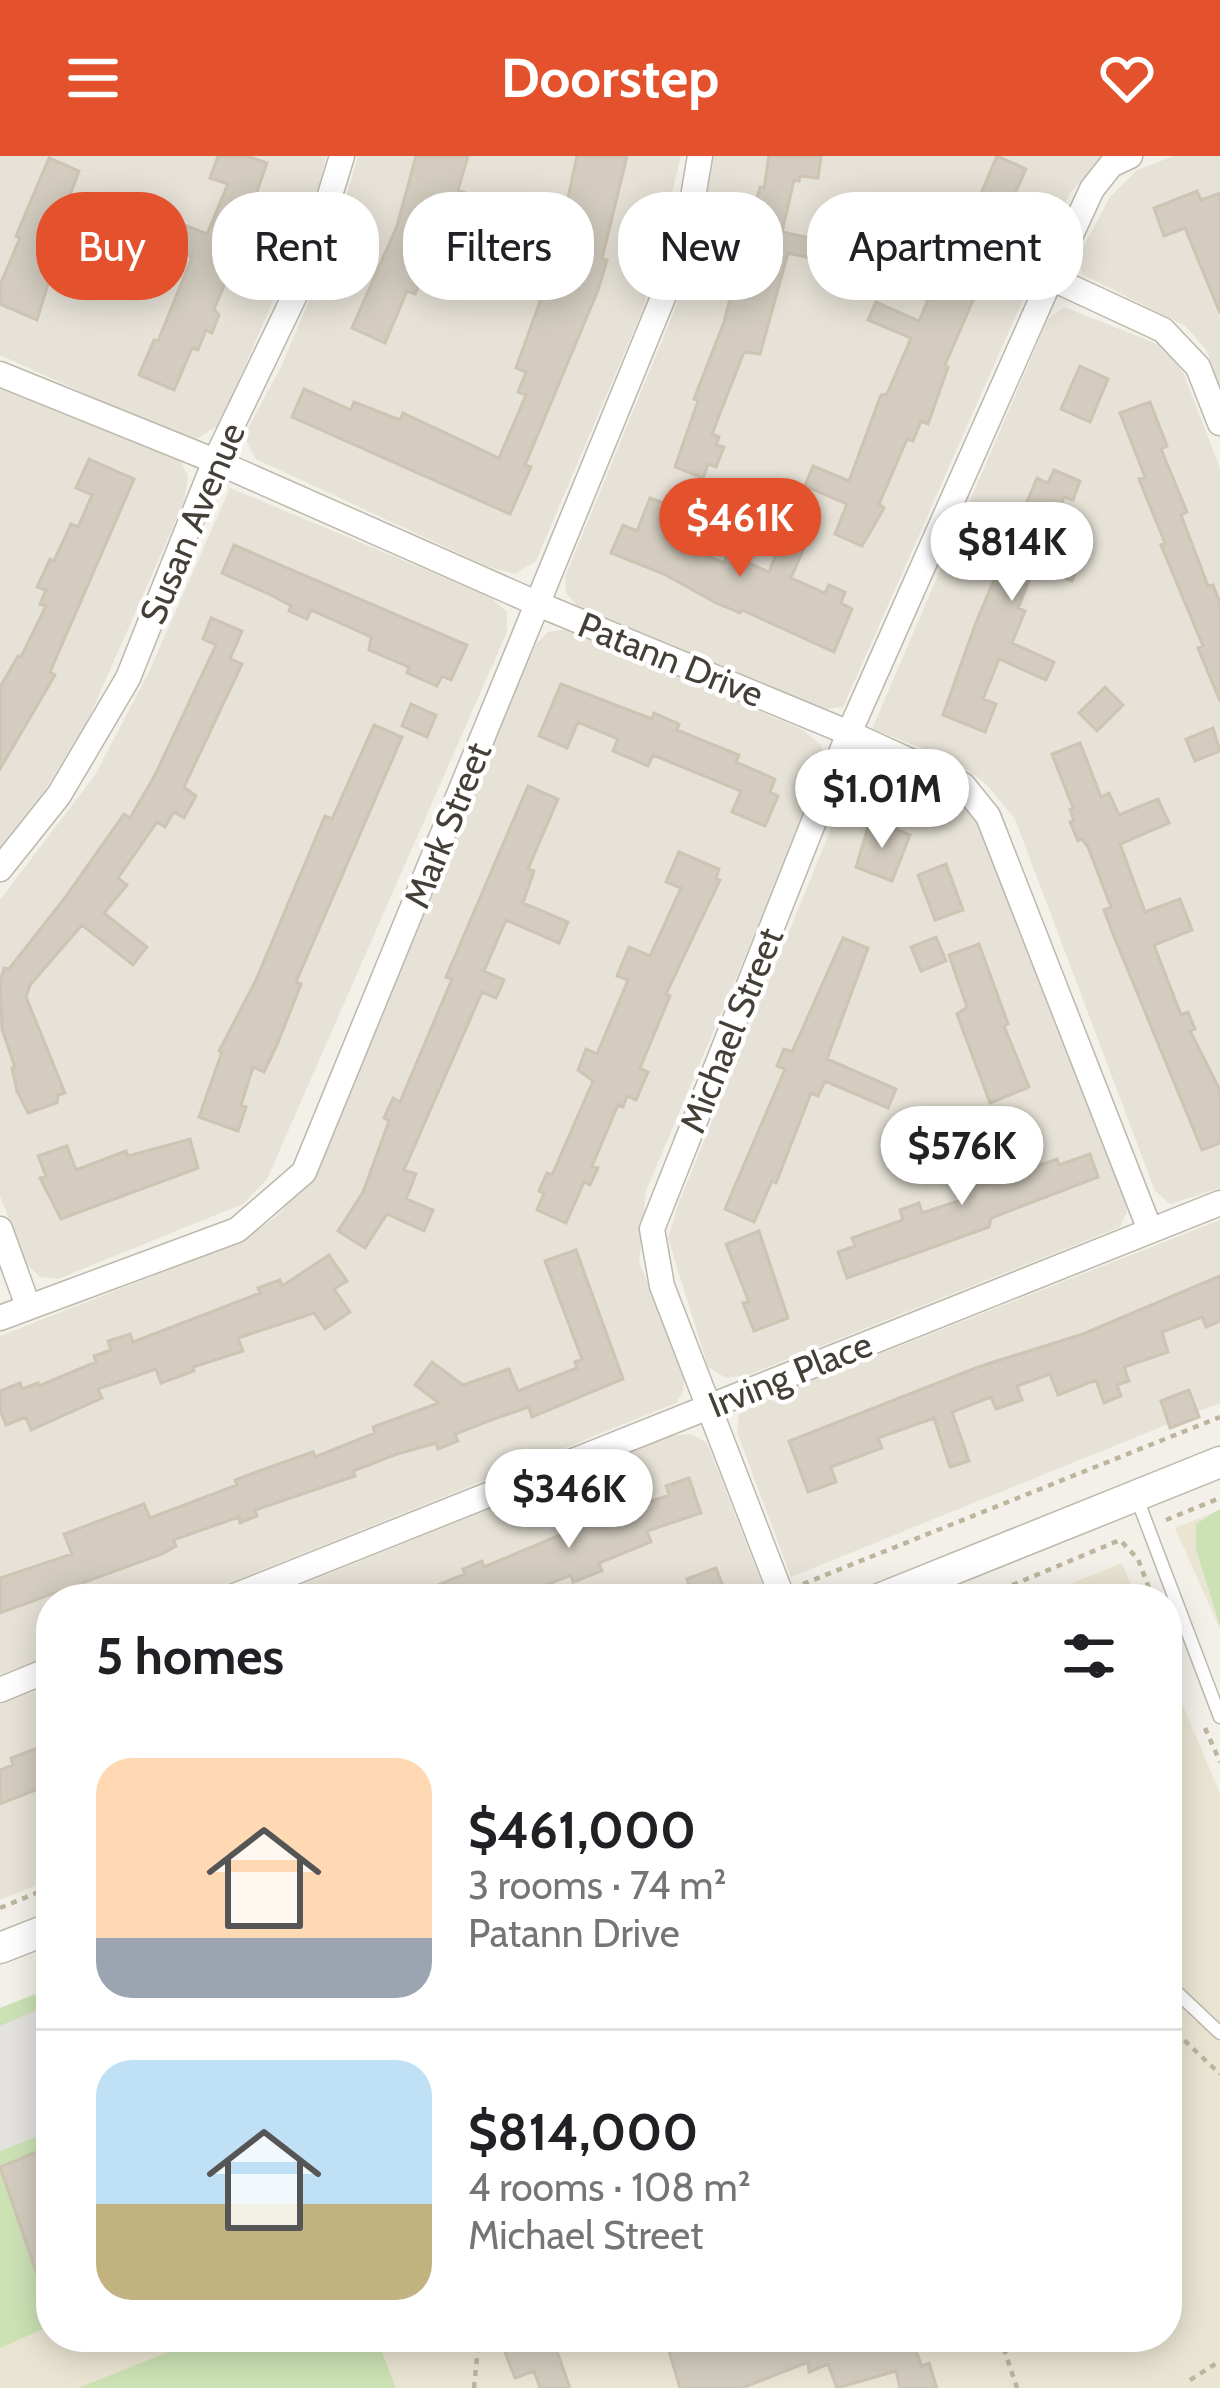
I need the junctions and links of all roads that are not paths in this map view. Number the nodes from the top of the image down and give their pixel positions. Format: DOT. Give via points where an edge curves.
graph roads {
  1 [pos="342,156"];
  2 [pos="700,156"];
  3 [pos="1130,156"];
  4 [pos="1105,164"];
  5 [pos="1083,209"];
  6 [pos="1083,293"];
  7 [pos="1041,300"];
  8 [pos="0,374"];
  9 [pos="1220,423"];
  10 [pos="214,461"];
  11 [pos="538,604"];
  12 [pos="849,733"];
  13 [pos="0,869"];
  14 [pos="1220,1203"];
  15 [pos="0,1228"];
  16 [pos="1150,1230"];
  17 [pos="28,1306"];
  18 [pos="0,1318"];
  19 [pos="709,1407"];
  20 [pos="1220,1462"];
  21 [pos="1135,1495"];
  22 [pos="265,1584"];
  23 [pos="790,1584"];
  24 [pos="916,1584"];
  25 [pos="1169,1584"];
  26 [pos="1182,1618"];
  27 [pos="36,1676"];
  28 [pos="0,1690"];
  29 [pos="1220,1717"];
  30 [pos="36,1934"];
  31 [pos="0,1948"];
  32 [pos="1182,1997"];
  33 [pos="1220,2033"];
  1 -- 10 [label="street, Susan Avenue" via="307,270"];
  2 -- 11 [label="street, Mark Street" via="686,244"];
  3 -- 4 [label="street, Michael Street"];
  4 -- 5 [label="street, Michael Street"];
  6 -- 9 [label="street" via="1163,330 1198,367"];
  7 -- 12 [label="street, Michael Street"];
  8 -- 10 [label="street, Patann Drive"];
  10 -- 11 [label="street, Patann Drive"];
  10 -- 13 [label="street, Susan Avenue" via="128,678 59,796"];
  11 -- 12 [label="street, Patann Drive"];
  11 -- 17 [label="street, Mark Street" via="304,1172 237,1230"];
  12 -- 16 [label="street, Patann Drive" via="963,785 988,816"];
  12 -- 19 [label="street, Michael Street" via="652,1229 662,1286"];
  14 -- 16 [label="street, Irving Place"];
  15 -- 17 [label="street"];
  16 -- 19 [label="street, Irving Place"];
  17 -- 18 [label="street, Mark Street"];
  19 -- 22 [label="street, Irving Place"];
  19 -- 23 [label="street, Michael Street"];
  20 -- 21 [label="street"];
  21 -- 24 [label="street"];
  21 -- 25 [label="lane"];
  26 -- 29 [label="lane"];
  27 -- 28 [label="street"];
  30 -- 31 [label="street"];
  32 -- 33 [label="lane"];
}
